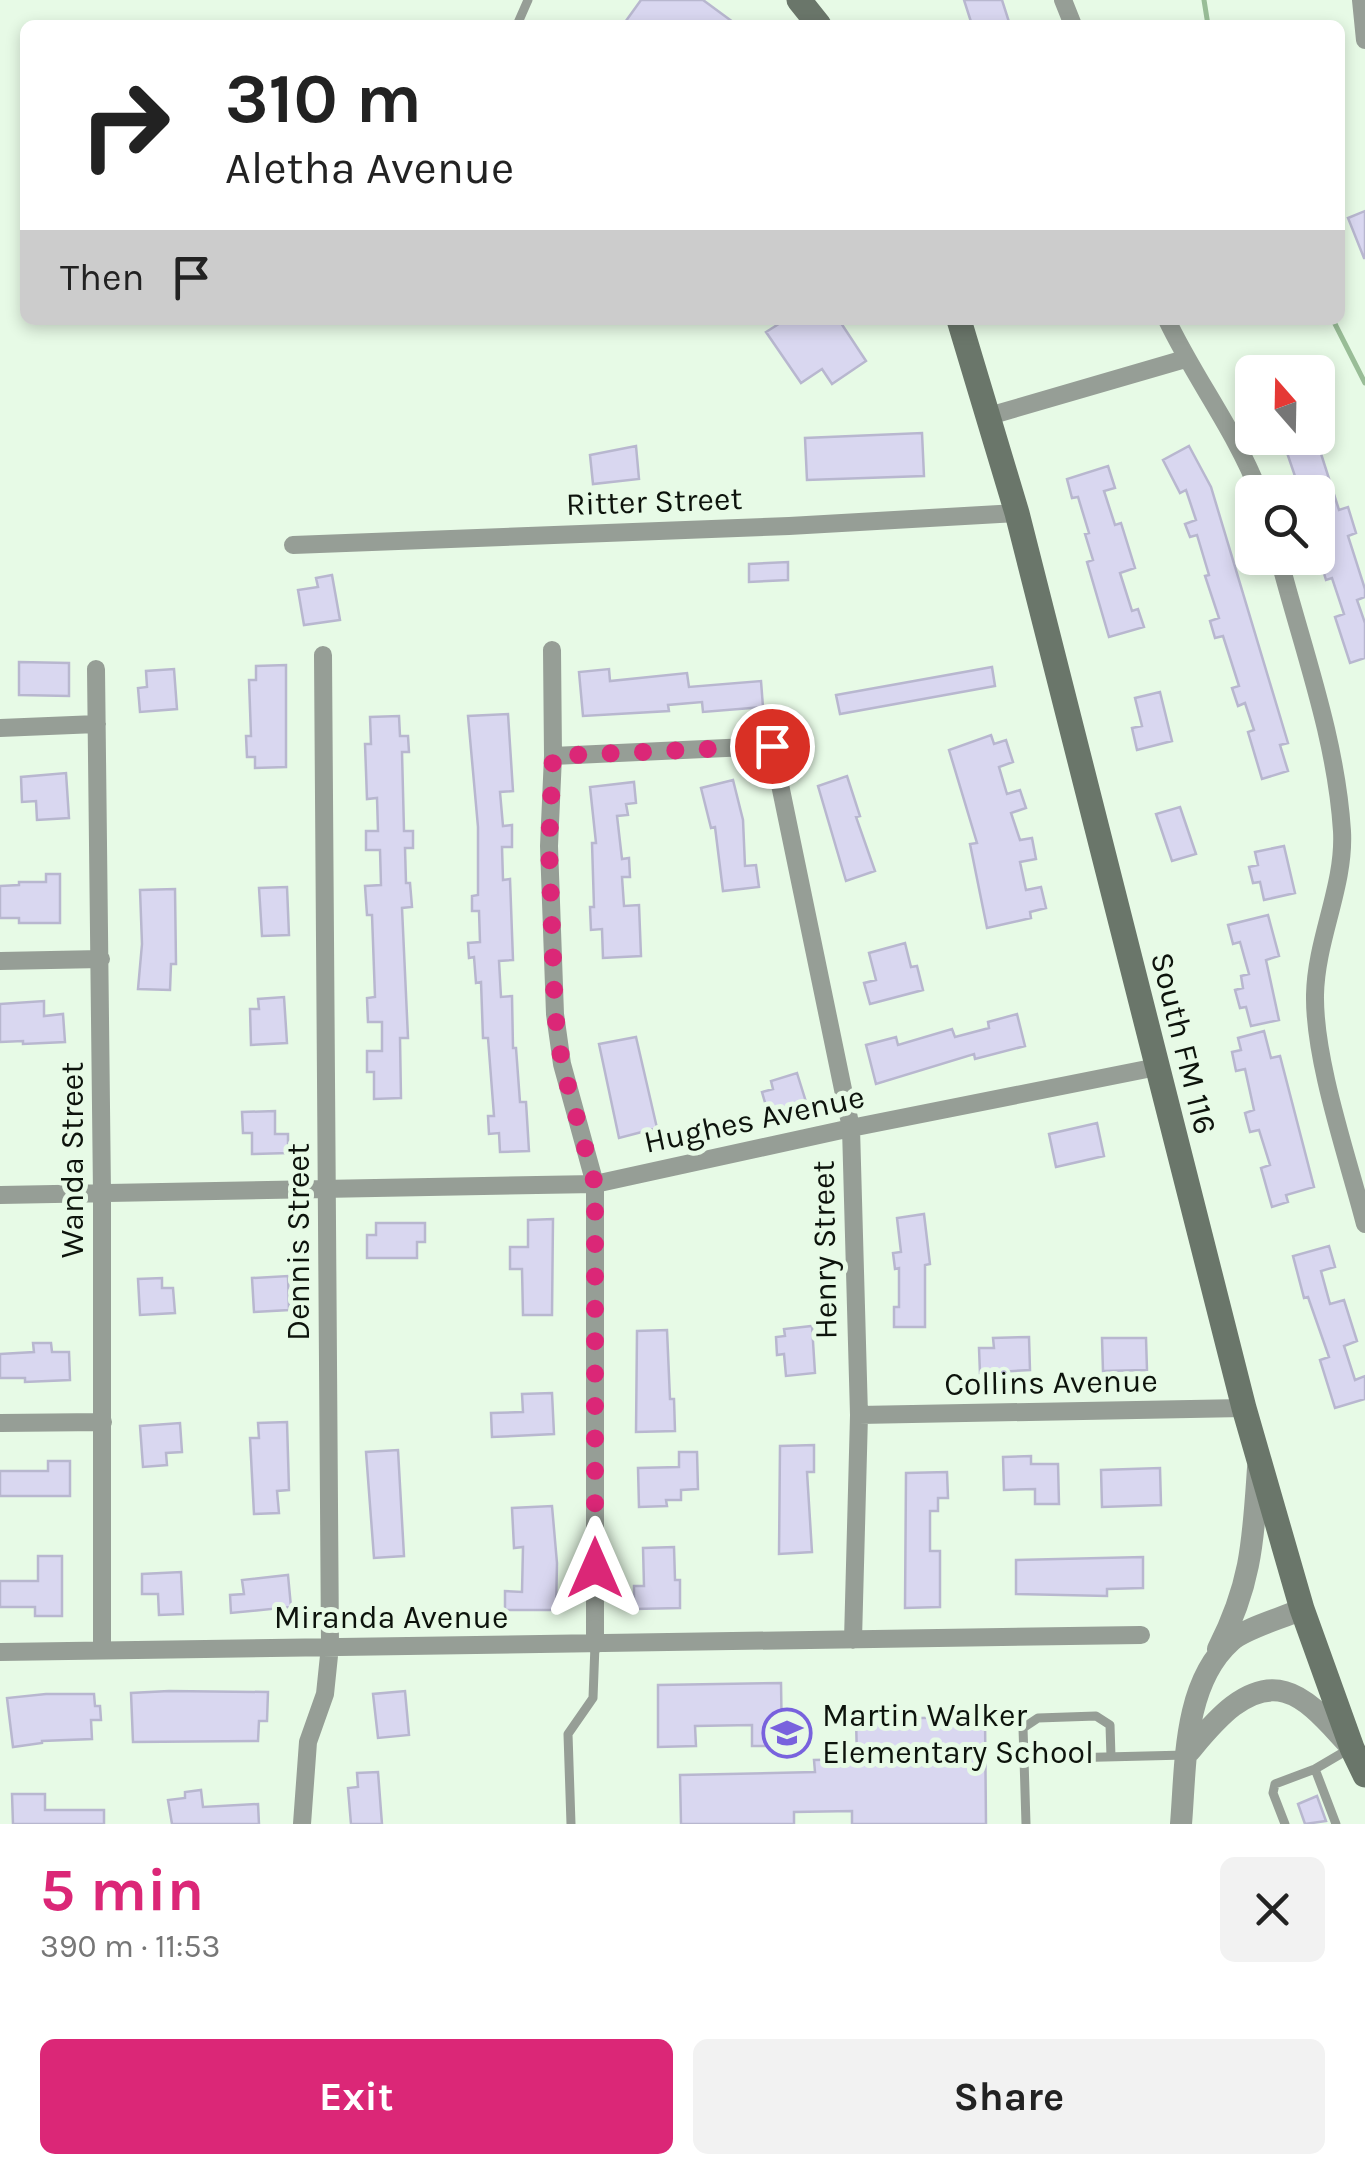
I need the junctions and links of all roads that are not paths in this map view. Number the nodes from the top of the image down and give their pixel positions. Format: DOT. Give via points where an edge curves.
graph roads {
  1 [pos="799,0"];
  2 [pos="1361,0"];
  3 [pos="814,20"];
  4 [pos="1365,40"];
  5 [pos="962,325"];
  6 [pos="1169,325"];
  7 [pos="1185,359"];
  8 [pos="989,416"];
  9 [pos="1250,475"];
  10 [pos="1016,514"];
  11 [pos="293,544"];
  12 [pos="1283,575"];
  13 [pos="552,650"];
  14 [pos="323,655"];
  15 [pos="96,669"];
  16 [pos="97,724"];
  17 [pos="0,728"];
  18 [pos="553,756"];
  19 [pos="101,959"];
  20 [pos="0,960"];
  21 [pos="1157,1067"];
  22 [pos="851,1128"];
  23 [pos="595,1184"];
  24 [pos="328,1190"];
  25 [pos="102,1194"];
  26 [pos="0,1195"];
  27 [pos="1365,1224"];
  28 [pos="1244,1408"];
  29 [pos="858,1414"];
  30 [pos="103,1422"];
  31 [pos="0,1423"];
  32 [pos="1259,1459"];
  33 [pos="1302,1610"];
  34 [pos="1142,1635"];
  35 [pos="854,1640"];
  36 [pos="595,1645"];
  37 [pos="330,1646"];
  38 [pos="102,1650"];
  39 [pos="0,1652"];
  40 [pos="1204,1675"];
  41 [pos="1352,1748"];
  42 [pos="1186,1755"];
  43 [pos="1110,1757"];
  44 [pos="1024,1759"];
  45 [pos="1315,1770"];
  46 [pos="1365,1775"];
  47 [pos="302,1824"];
  48 [pos="571,1824"];
  49 [pos="1026,1824"];
  50 [pos="1181,1824"];
  51 [pos="1285,1824"];
  52 [pos="1336,1824"];
  1 -- 3 [label="main road"];
  2 -- 4 [label="street"];
  5 -- 8 [label="main road, South FM 116"];
  6 -- 7 [label="street"];
  7 -- 8 [label="street"];
  7 -- 9 [label="street"];
  8 -- 10 [label="main road, South FM 116"];
  10 -- 11 [label="street, Ritter Street"];
  10 -- 21 [label="main road, South FM 116"];
  12 -- 27 [label="street" via="1337,779 1342,836 1314,996"];
  13 -- 18 [label="street"];
  14 -- 24 [label="street, Dennis Street"];
  15 -- 16 [label="street, Wanda Street"];
  16 -- 17 [label="street"];
  16 -- 19 [label="street, Wanda Street"];
  18 -- 22 [label="street, Henry Street" via="772,746"];
  18 -- 23 [label="street" via="555,1014"];
  19 -- 20 [label="street"];
  19 -- 25 [label="street, Wanda Street"];
  21 -- 22 [label="street, Hughes Avenue"];
  21 -- 28 [label="main road, South FM 116"];
  22 -- 23 [label="street, Hughes Avenue"];
  22 -- 29 [label="street, Henry Street"];
  23 -- 24 [label="street, Hughes Avenue"];
  23 -- 36 [label="street"];
  24 -- 25 [label="street, Hughes Avenue"];
  24 -- 37 [label="street, Dennis Street"];
  25 -- 26 [label="street, Hughes Avenue"];
  25 -- 30 [label="street, Wanda Street"];
  28 -- 29 [label="street, Collins Avenue"];
  28 -- 32 [label="main road, South FM 116"];
  29 -- 35 [label="street, Henry Street"];
  30 -- 31 [label="street"];
  30 -- 38 [label="street, Wanda Street"];
  32 -- 33 [label="main road, South FM 116"];
  32 -- 40 [label="street" via="1243,1590"];
  33 -- 40 [label="street" via="1232,1639"];
  33 -- 41 [label="main road, South FM 116"];
  34 -- 35 [label="street, Miranda Avenue"];
  35 -- 36 [label="street, Miranda Avenue"];
  36 -- 37 [label="street, Miranda Avenue"];
  36 -- 48 [label="lane" via="593,1698 568,1734"];
  37 -- 38 [label="street, Miranda Avenue"];
  37 -- 47 [label="street, Dennis Street" via="325,1694 308,1742"];
  38 -- 39 [label="street, Miranda Avenue"];
  40 -- 42 [label="street"];
  41 -- 42 [label="street" via="1312,1708 1272,1692 1222,1713"];
  41 -- 45 [label="lane"];
  41 -- 46 [label="main road, South FM 116"];
  42 -- 43 [label="lane"];
  42 -- 50 [label="street"];
  43 -- 44 [label="lane"];
  43 -- 44 [label="lane" via="1110,1725 1096,1716 1038,1718 1023,1728"];
  44 -- 49 [label="lane"];
  45 -- 51 [label="lane" via="1275,1784"];
  45 -- 52 [label="lane"];
}
